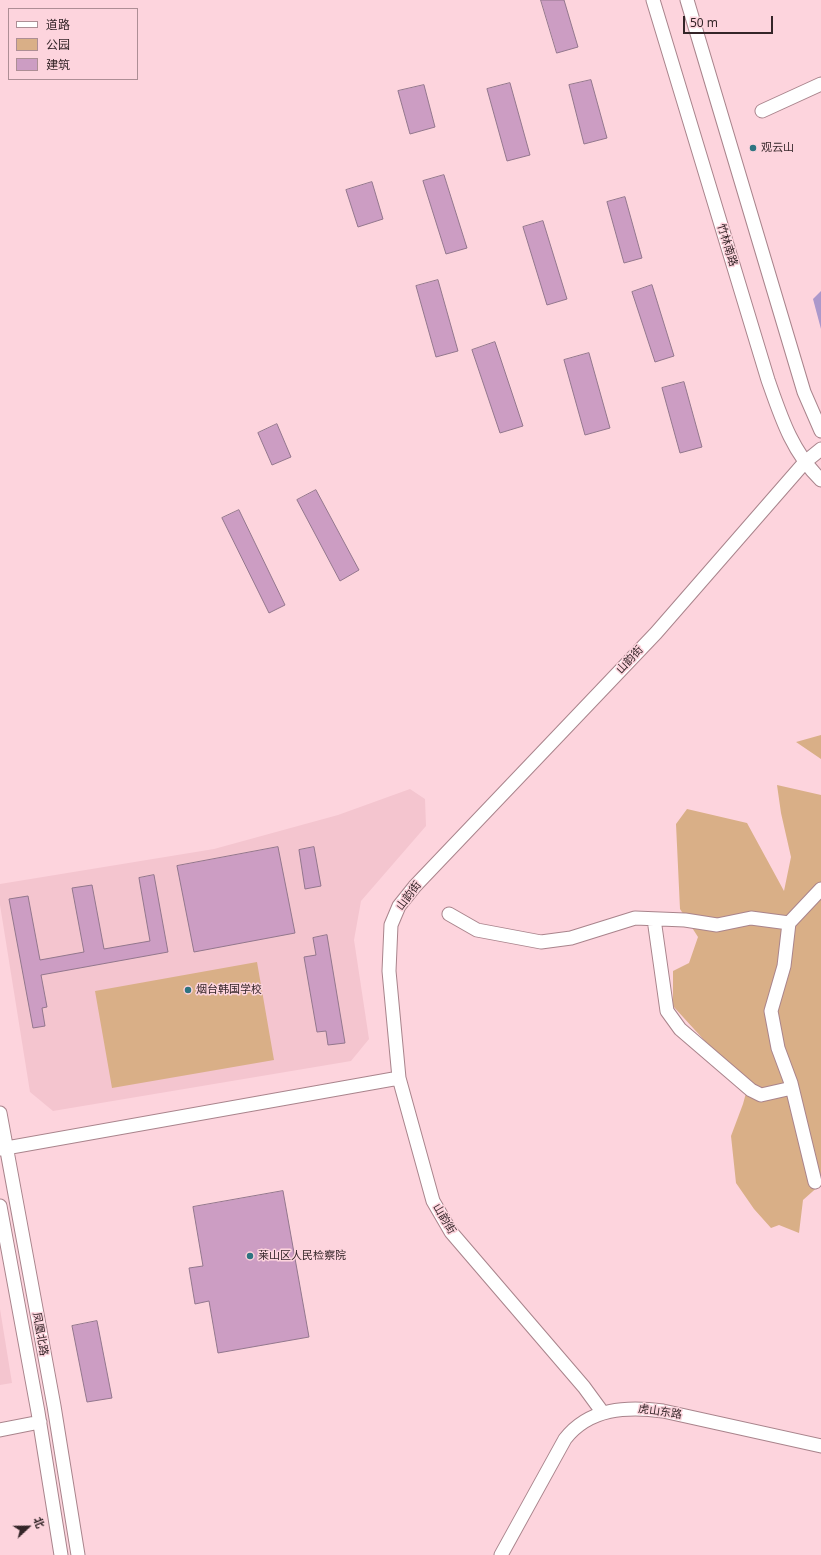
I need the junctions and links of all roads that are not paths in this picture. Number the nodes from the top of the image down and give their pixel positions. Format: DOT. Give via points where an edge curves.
graph roads {
  1 [pos="653,0"];
  2 [pos="687,0"];
  3 [pos="821,84"];
  4 [pos="762,111"];
  5 [pos="821,431"];
  6 [pos="821,449"];
  7 [pos="805,462"];
  8 [pos="821,480"];
  9 [pos="821,889"];
  10 [pos="450,914"];
  11 [pos="654,919"];
  12 [pos="789,923"];
  13 [pos="399,1078"];
  14 [pos="792,1088"];
  15 [pos="0,1113"];
  16 [pos="3,1148"];
  17 [pos="815,1182"];
  18 [pos="0,1206"];
  19 [pos="603,1414"];
  20 [pos="40,1422"];
  21 [pos="0,1430"];
  22 [pos="821,1446"];
  23 [pos="61,1555"];
  24 [pos="78,1555"];
  25 [pos="501,1555"];
  1 -- 7 [label="street, 竹林南路" via="768,380 790,438"];
  2 -- 5 [label="street" via="804,392"];
  3 -- 4 [label="street"];
  6 -- 7 [label="street, 山韵街"];
  7 -- 8 [label="street, 竹林南路"];
  7 -- 13 [label="street, 山韵街" via="656,632 415,886 399,906 392,925 389,971"];
  9 -- 12 [label="street"];
  10 -- 11 [label="street" via="477,930 540,942 571,938 635,918"];
  11 -- 12 [label="street" via="717,925 751,918"];
  11 -- 14 [label="street" via="667,1011 680,1029 751,1090 761,1095"];
  12 -- 14 [label="street" via="784,966 772,1011 778,1048"];
  13 -- 16 [label="street"];
  13 -- 19 [label="street, 山韵街" via="433,1201 451,1232 584,1387"];
  14 -- 17 [label="street"];
  15 -- 16 [label="street, 凤凰北路"];
  16 -- 24 [label="street, 凤凰北路" via="54,1406"];
  18 -- 20 [label="street, 凤凰北路"];
  19 -- 22 [label="street, 虎山东路" via="637,1407 663,1410"];
  19 -- 25 [label="street, 虎山东路" via="584,1421 566,1439"];
  20 -- 21 [label="street"];
  20 -- 23 [label="street, 凤凰北路"];
}
